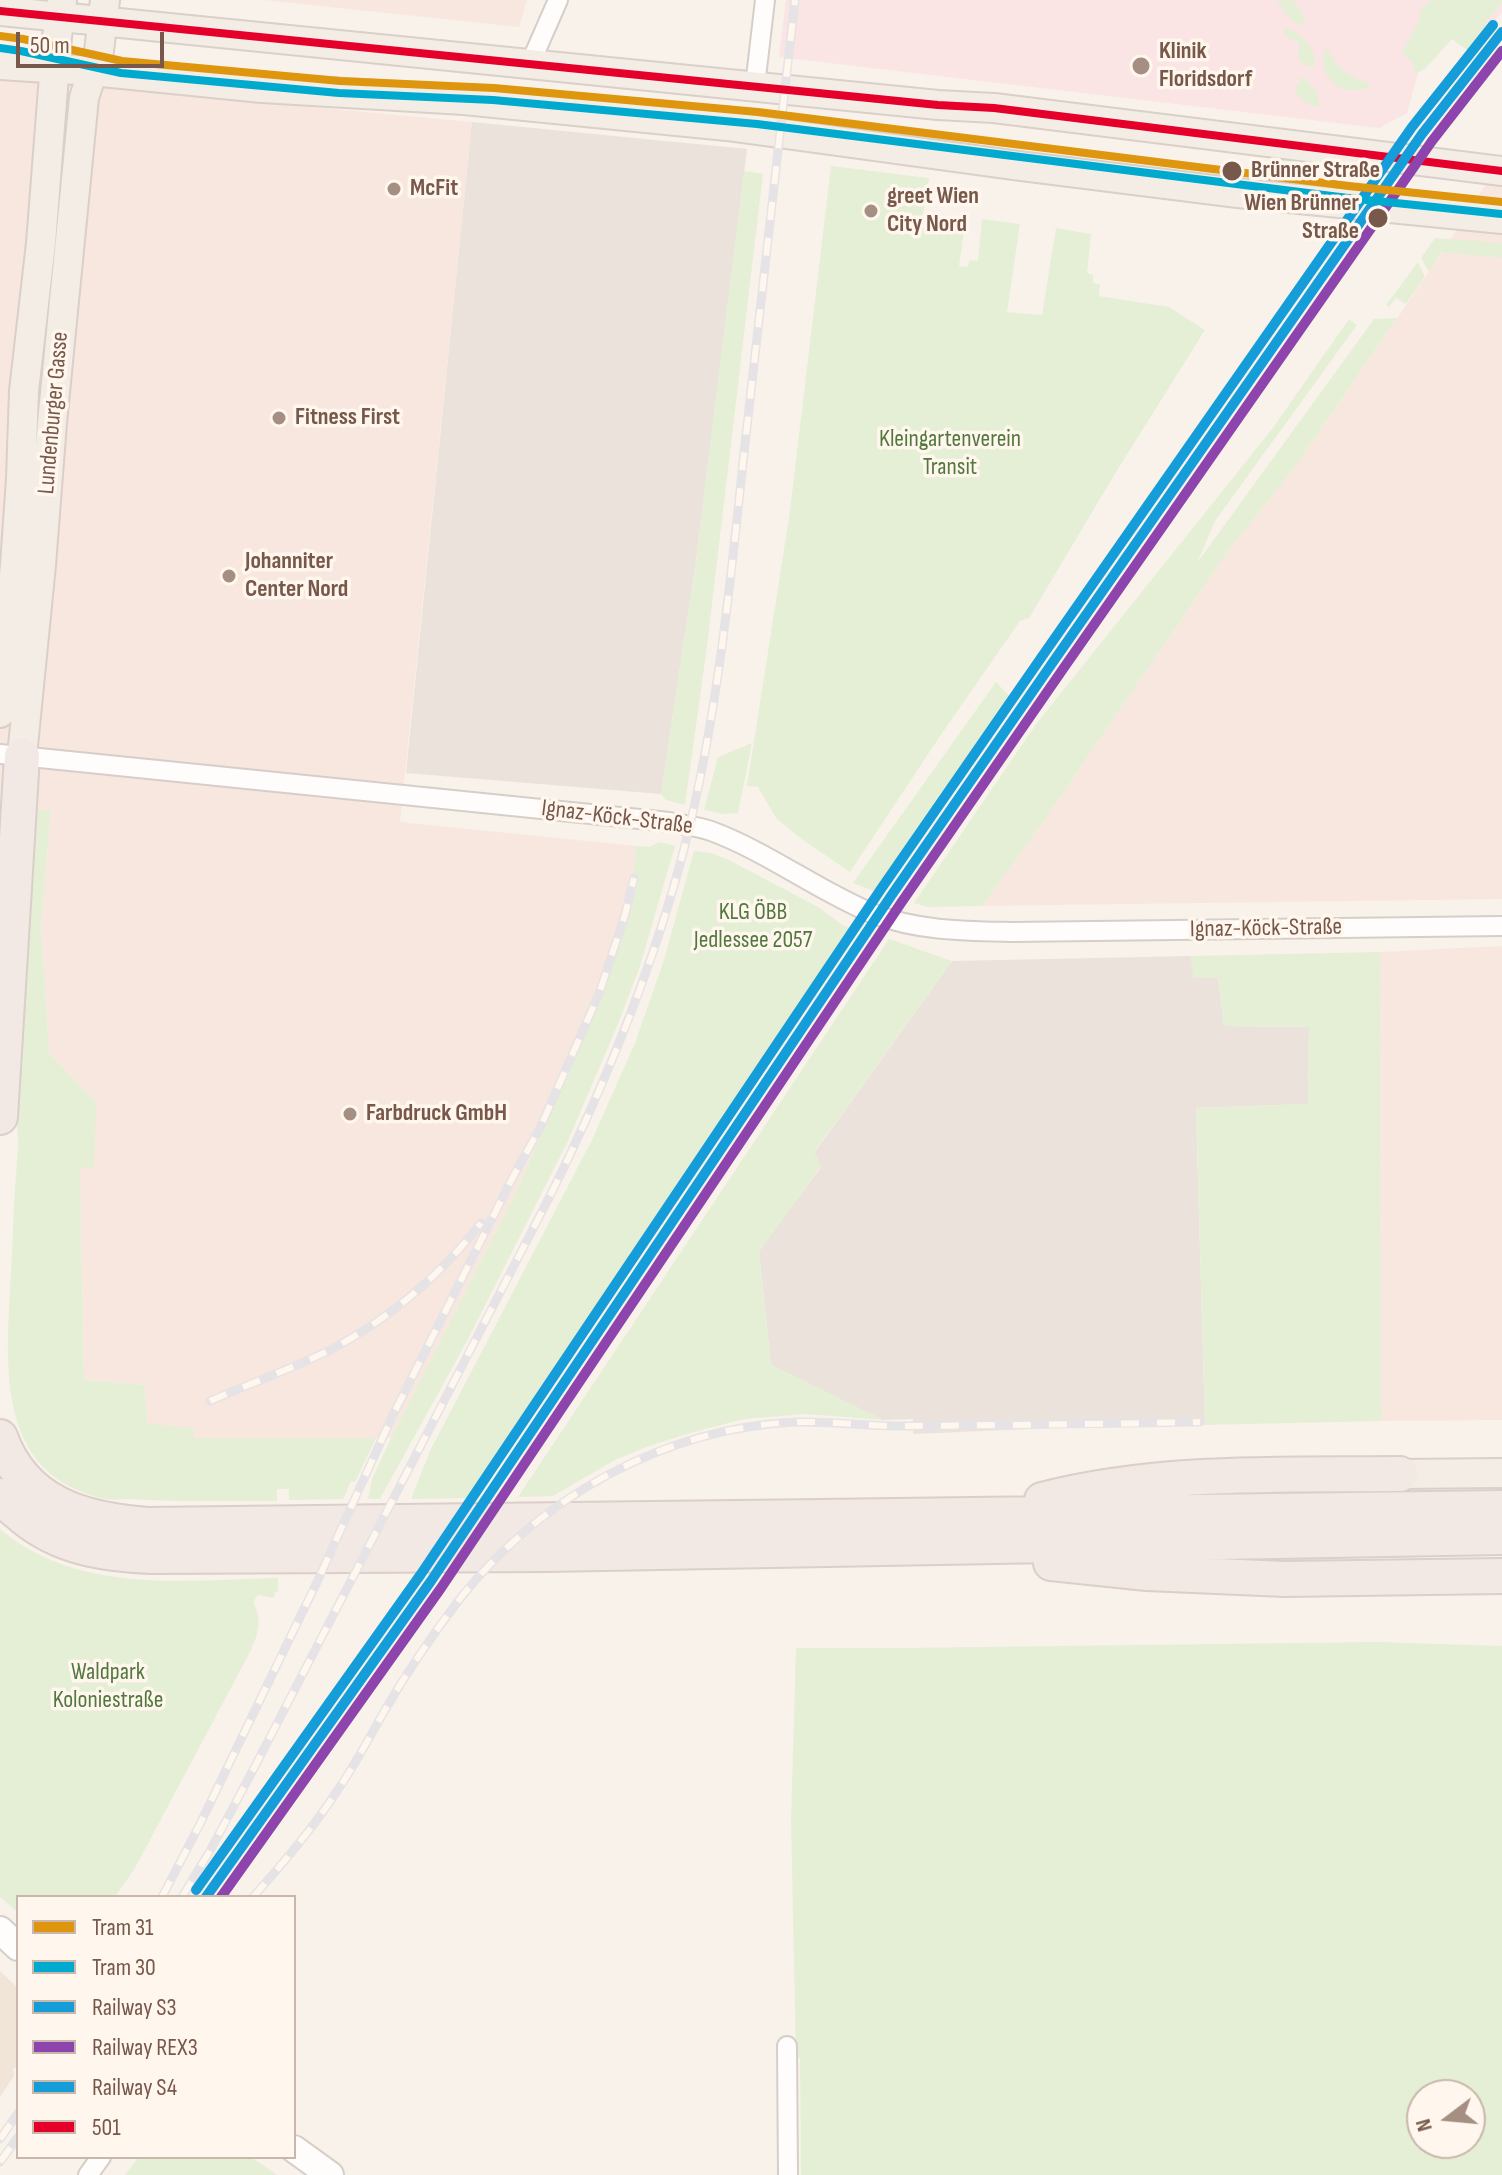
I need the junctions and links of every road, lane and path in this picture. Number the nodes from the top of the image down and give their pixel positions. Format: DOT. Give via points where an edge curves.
graph roads {
  1 [pos="558,0"];
  2 [pos="765,0"];
  3 [pos="61,8"];
  4 [pos="105,10"];
  5 [pos="0,11"];
  6 [pos="530,64"];
  7 [pos="0,65"];
  8 [pos="55,69"];
  9 [pos="92,71"];
  10 [pos="755,86"];
  11 [pos="1502,171"];
  12 [pos="1502,219"];
  13 [pos="0,713"];
  14 [pos="11,755"];
  15 [pos="1502,926"];
  16 [pos="0,1117"];
  17 [pos="0,1437"];
  18 [pos="1502,1473"];
  19 [pos="1400,1474"];
  20 [pos="0,1496"];
  21 [pos="1502,1508"];
  22 [pos="974,1531"];
  23 [pos="1502,1537"];
  24 [pos="1502,1576"];
  25 [pos="0,1930"];
  26 [pos="16,1945"];
  27 [pos="787,2046"];
  28 [pos="296,2150"];
  29 [pos="330,2175"];
  30 [pos="788,2175"];
  1 -- 6 [label="street"];
  2 -- 10 [label="street"];
  3 -- 4 [label="main road"];
  3 -- 5 [label="main road"];
  3 -- 8 [label="main road, Lundenburger Gasse"];
  4 -- 6 [label="main road" via="326,45"];
  4 -- 9 [label="main road, Lundenburger Gasse"];
  6 -- 10 [label="main road"];
  7 -- 8 [label="main road"];
  8 -- 9 [label="main road"];
  8 -- 13 [label="main road, Lundenburger Gasse"];
  9 -- 12 [label="main road" via="727,126 1256,195"];
  9 -- 14 [label="main road, Lundenburger Gasse" via="84,98 41,565"];
  10 -- 11 [label="main road" via="1027,112"];
  14 -- 15 [label="street, Ignaz-Köck-Straße" via="669,822 709,831 875,914 958,931"];
  14 -- 16 [label="highway"];
  17 -- 22 [label="highway" via="24,1477 49,1500 102,1520 147,1525 621,1519"];
  18 -- 19 [label="main road"];
  19 -- 22 [label="highway" via="1137,1483 1065,1494"];
  20 -- 22 [label="highway" via="35,1527 73,1545 151,1556 547,1554"];
  21 -- 22 [label="highway"];
  22 -- 23 [label="highway"];
  22 -- 24 [label="highway" via="1045,1562 1147,1573 1285,1579"];
  25 -- 26 [label="street"];
  27 -- 30 [label="street"];
  28 -- 29 [label="street"];
}
